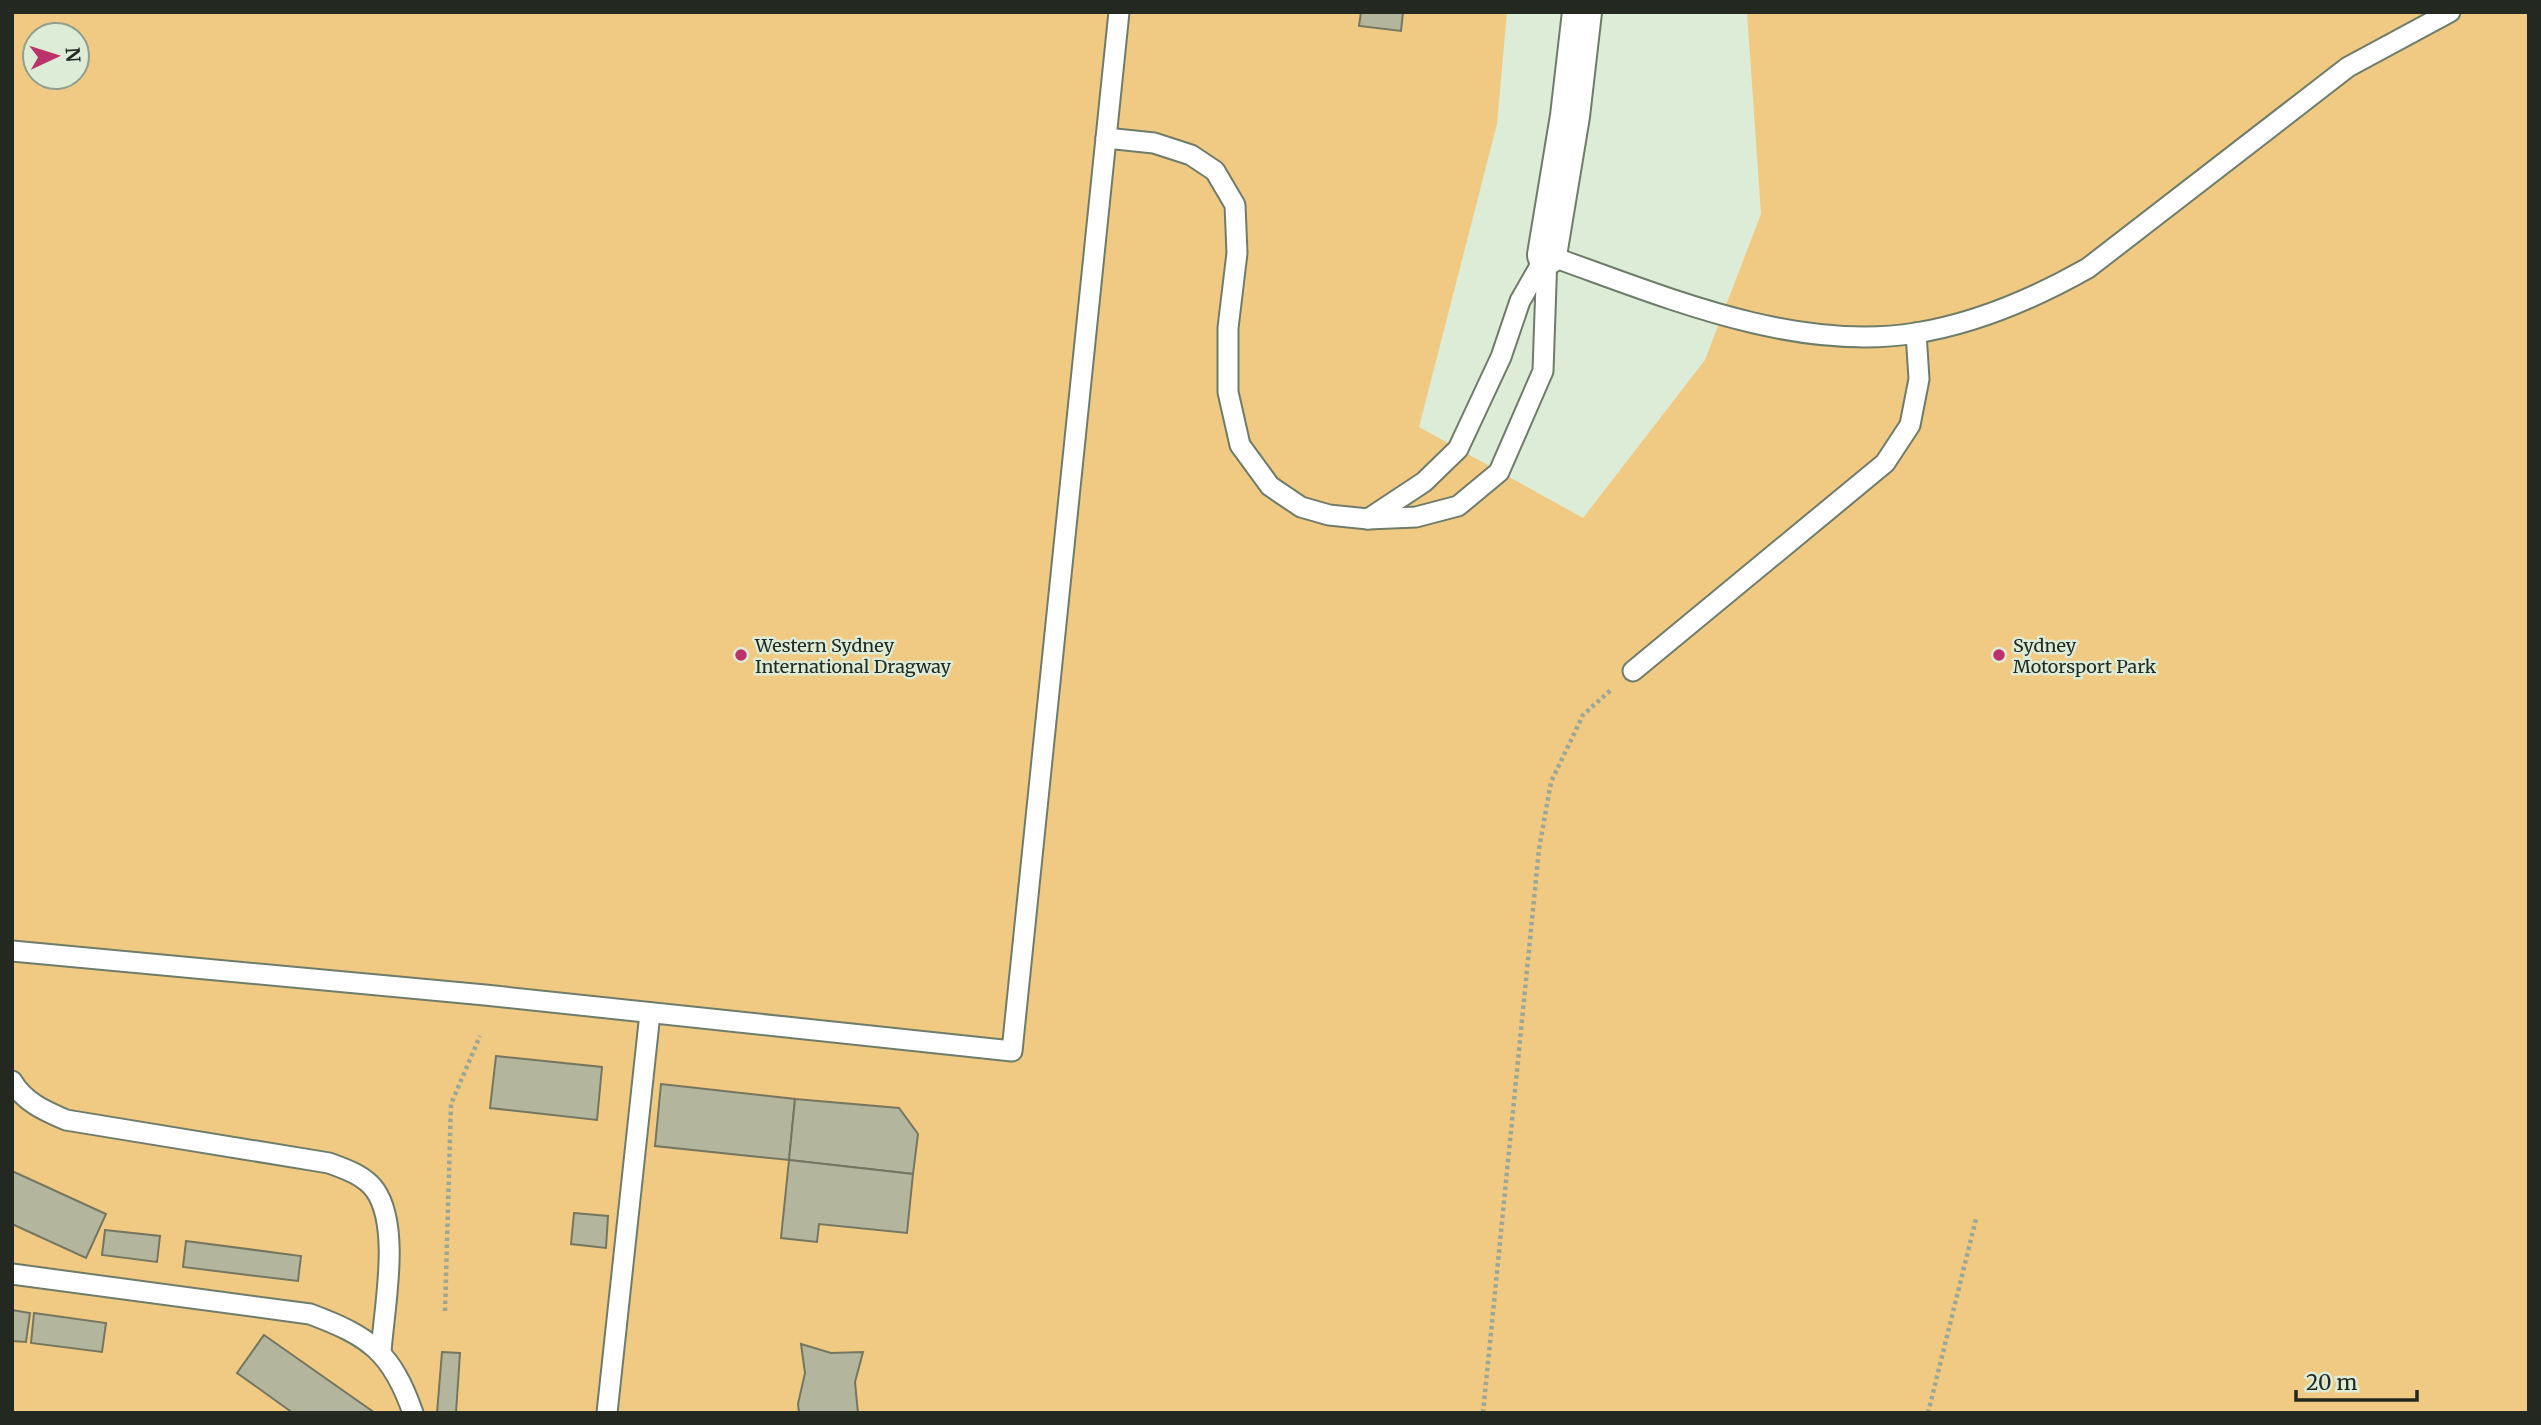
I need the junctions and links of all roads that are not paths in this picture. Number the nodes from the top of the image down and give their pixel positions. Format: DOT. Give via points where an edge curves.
graph roads {
  1 [pos="1119,12"];
  2 [pos="1582,12"];
  3 [pos="2451,12"];
  4 [pos="1106,138"];
  5 [pos="1546,255"];
  6 [pos="1916,333"];
  7 [pos="1368,519"];
  8 [pos="1633,671"];
  9 [pos="12,951"];
  10 [pos="650,1013"];
  11 [pos="12,1081"];
  12 [pos="12,1274"];
  13 [pos="381,1352"];
  14 [pos="413,1413"];
  15 [pos="607,1413"];
  1 -- 4 [label="lane"];
  2 -- 5 [label="street"];
  3 -- 6 [label="lane" via="2348,67 2088,268 1991,314"];
  4 -- 7 [label="lane" via="1154,143 1191,155 1215,171 1235,205 1237,253 1228,328 1228,392 1240,445 1270,486 1301,507"];
  4 -- 10 [label="lane" via="1012,1051"];
  5 -- 6 [label="lane" via="1724,316 1798,332 1856,337"];
  5 -- 7 [label="lane" via="1520,301 1502,357 1458,449 1424,482"];
  5 -- 7 [label="lane" via="1543,371 1499,471 1458,506 1416,517"];
  6 -- 8 [label="lane" via="1919,380 1910,425 1885,463"];
  9 -- 10 [label="lane"];
  10 -- 15 [label="lane"];
  11 -- 13 [label="lane" via="42,1110 66,1120 329,1163 355,1173 375,1189 388,1218"];
  12 -- 13 [label="lane" via="310,1314 349,1329"];
  13 -- 14 [label="lane" via="403,1384"];
}
